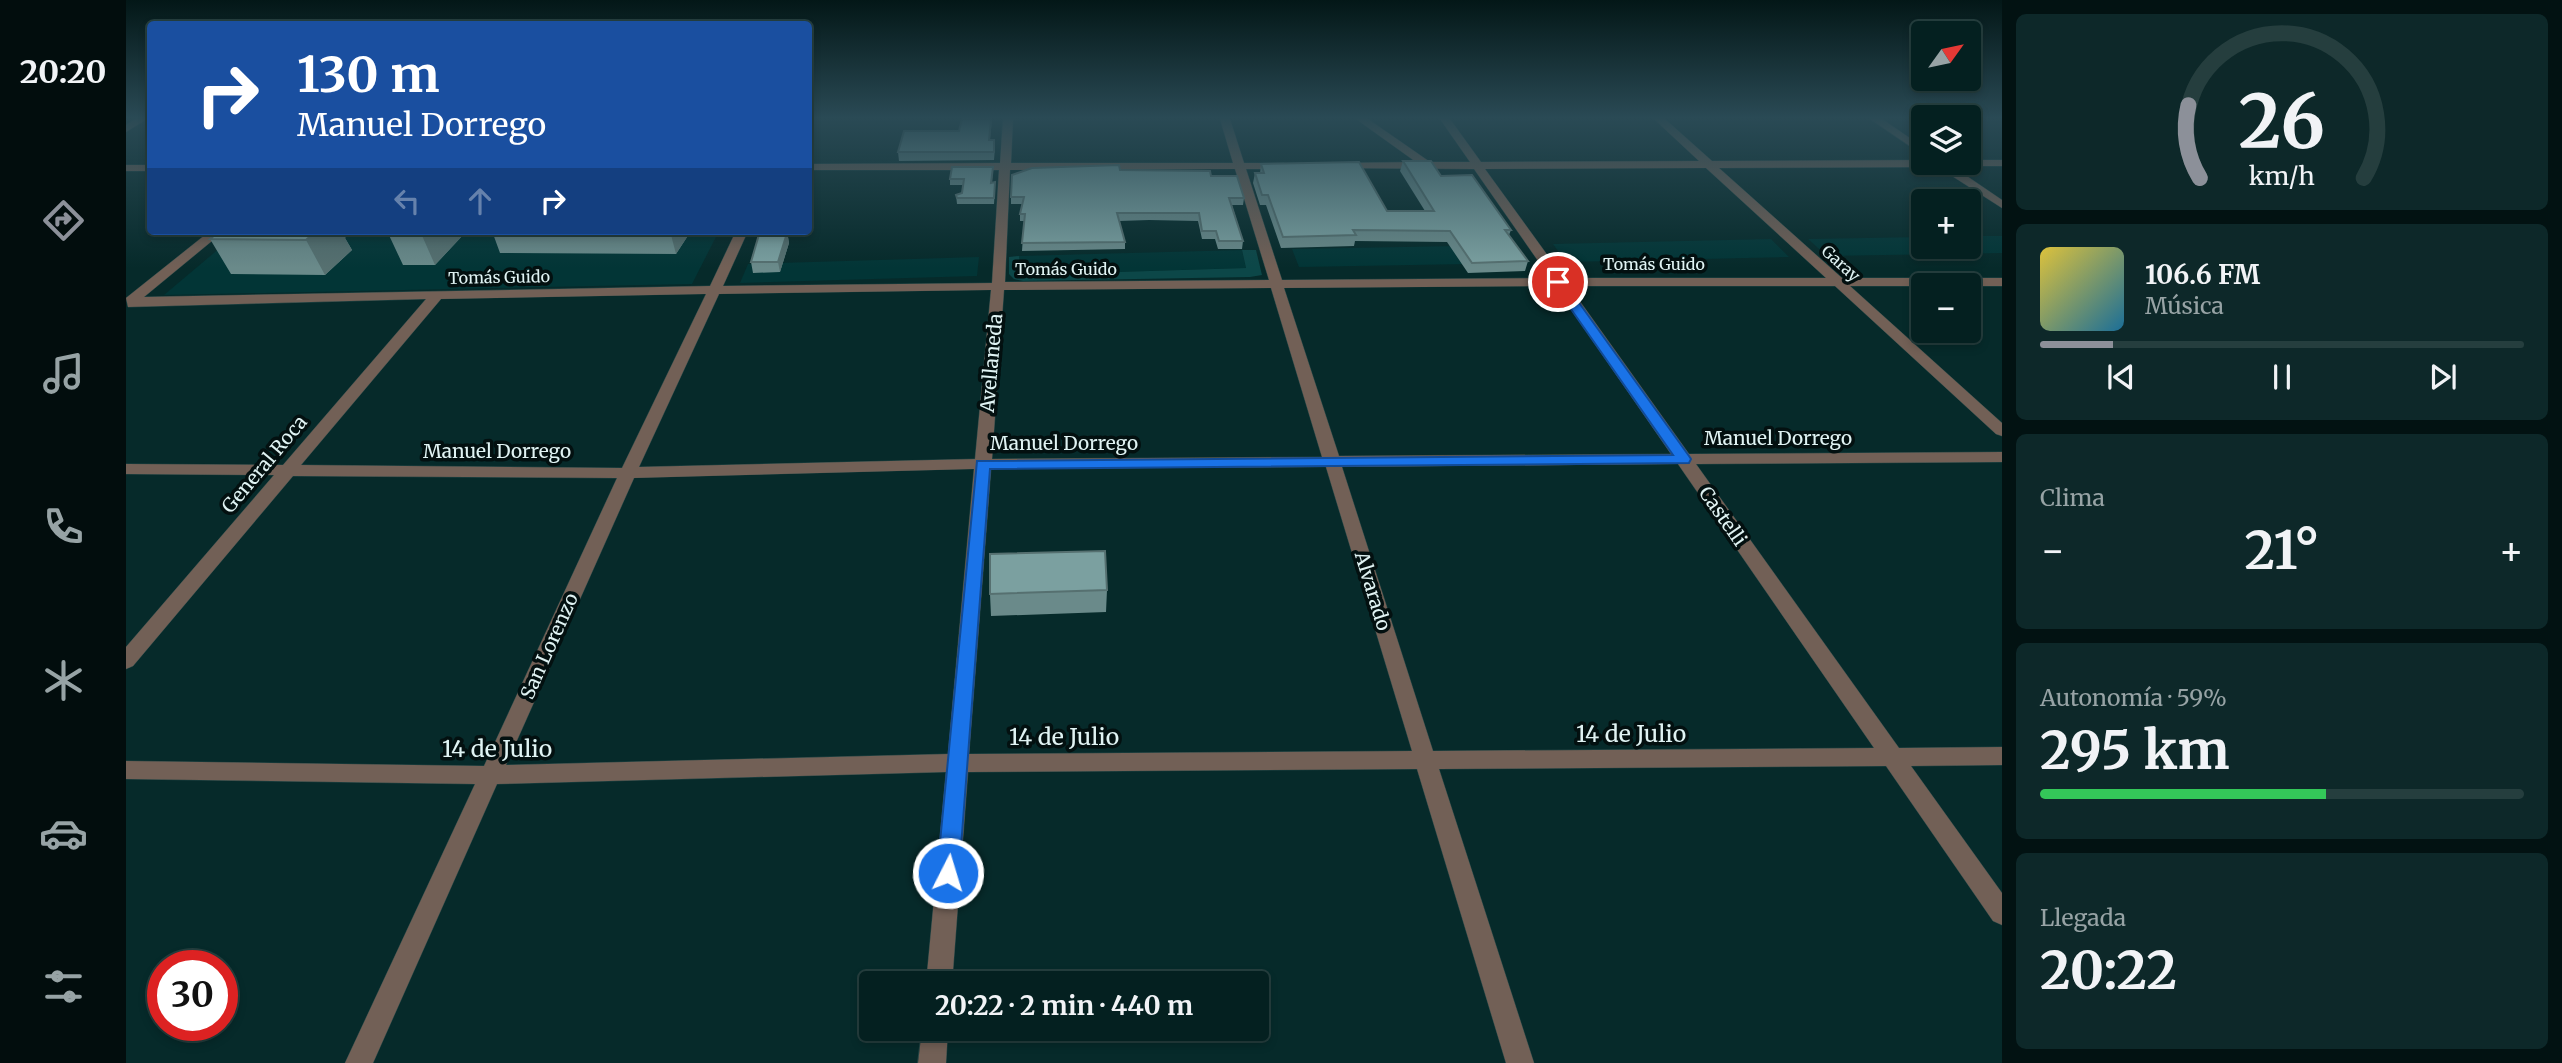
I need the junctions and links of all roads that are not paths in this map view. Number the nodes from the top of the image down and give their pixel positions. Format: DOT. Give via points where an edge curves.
graph roads {
  1 [pos="1005,169"];
  2 [pos="1241,169"];
  3 [pos="1479,169"];
  4 [pos="1713,169"];
  5 [pos="1958,175"];
  6 [pos="2002,205"];
  7 [pos="213,235"];
  8 [pos="741,235"];
  9 [pos="1835,281"];
  10 [pos="1558,282"];
  11 [pos="2002,282"];
  12 [pos="1278,286"];
  13 [pos="998,287"];
  14 [pos="713,291"];
  15 [pos="436,296"];
  16 [pos="128,303"];
  17 [pos="2002,431"];
  18 [pos="2002,457"];
  19 [pos="1684,459"];
  20 [pos="1333,462"];
  21 [pos="982,464"];
  22 [pos="126,469"];
  23 [pos="285,471"];
  24 [pos="628,473"];
  25 [pos="126,661"];
  26 [pos="1893,757"];
  27 [pos="2002,757"];
  28 [pos="1425,760"];
  29 [pos="957,763"];
  30 [pos="126,770"];
  31 [pos="491,775"];
  32 [pos="2002,913"];
  33 [pos="940,971"];
  34 [pos="934,1041"];
  35 [pos="359,1063"];
  36 [pos="932,1063"];
  37 [pos="1520,1063"];
  1 -- 13 [label="street, Avellaneda"];
  2 -- 12 [label="street, Alvarado"];
  3 -- 10 [label="street, Castelli"];
  4 -- 9 [label="street, Garay"];
  5 -- 6 [label="street"];
  7 -- 16 [label="street"];
  8 -- 14 [label="street, San Lorenzo"];
  9 -- 10 [label="street, Tomás Guido"];
  9 -- 11 [label="street, Tomás Guido"];
  9 -- 17 [label="street, Garay"];
  10 -- 12 [label="street, Tomás Guido"];
  10 -- 19 [label="street, Castelli"];
  12 -- 13 [label="street, Tomás Guido"];
  12 -- 20 [label="street, Alvarado"];
  13 -- 14 [label="street, Tomás Guido"];
  13 -- 21 [label="street, Avellaneda"];
  14 -- 15 [label="street, Tomás Guido"];
  14 -- 24 [label="street, San Lorenzo"];
  15 -- 16 [label="street, Tomás Guido"];
  15 -- 23 [label="street, General Roca"];
  18 -- 19 [label="street, Manuel Dorrego"];
  19 -- 20 [label="street, Manuel Dorrego"];
  19 -- 26 [label="street, Castelli"];
  20 -- 21 [label="street, Manuel Dorrego"];
  20 -- 28 [label="street, Alvarado"];
  21 -- 24 [label="street, Manuel Dorrego"];
  21 -- 29 [label="street, Avellaneda"];
  22 -- 23 [label="street, Manuel Dorrego"];
  23 -- 24 [label="street, Manuel Dorrego"];
  23 -- 25 [label="street, General Roca"];
  24 -- 31 [label="street, San Lorenzo"];
  26 -- 27 [label="street, 14 de Julio"];
  26 -- 28 [label="street, 14 de Julio"];
  26 -- 32 [label="street, Castelli"];
  28 -- 29 [label="street, 14 de Julio"];
  28 -- 37 [label="street, Alvarado"];
  29 -- 31 [label="street, 14 de Julio"];
  29 -- 33 [label="street, Avellaneda"];
  30 -- 31 [label="street, 14 de Julio"];
  31 -- 35 [label="street, San Lorenzo"];
  34 -- 36 [label="street"];
}
